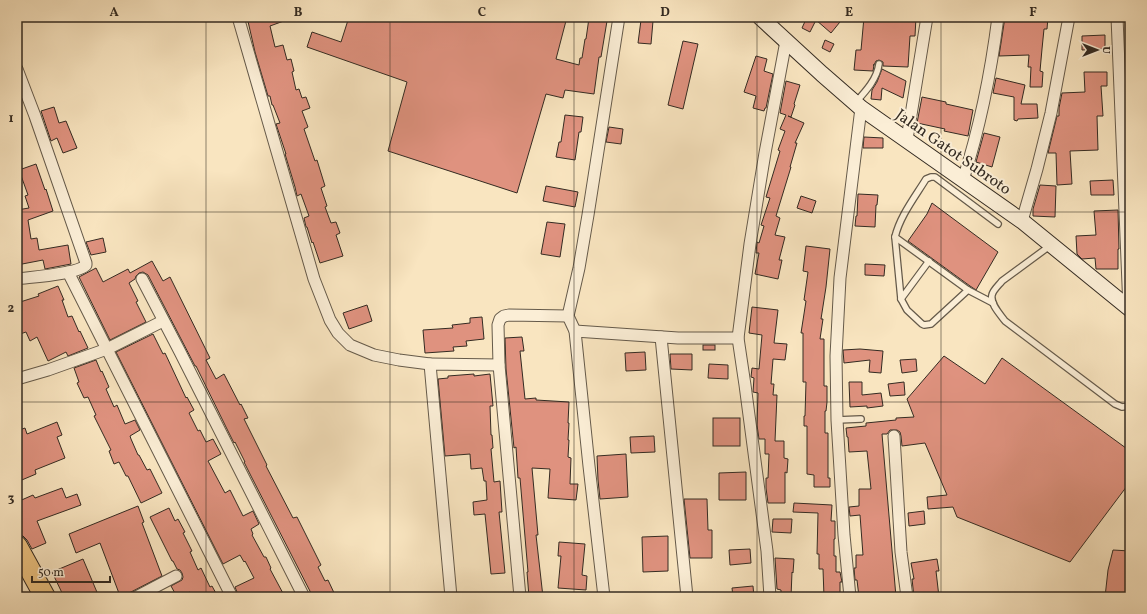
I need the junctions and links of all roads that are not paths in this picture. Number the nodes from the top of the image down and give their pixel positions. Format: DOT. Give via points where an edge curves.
graph roads {
  1 [pos="238,17"];
  2 [pos="619,17"];
  3 [pos="760,17"];
  4 [pos="927,17"];
  5 [pos="998,17"];
  6 [pos="1069,17"];
  7 [pos="1117,17"];
  8 [pos="786,41"];
  9 [pos="879,64"];
  10 [pos="17,69"];
  11 [pos="1125,94"];
  12 [pos="858,105"];
  13 [pos="908,139"];
  14 [pos="955,180"];
  15 [pos="1022,221"];
  16 [pos="998,224"];
  17 [pos="895,237"];
  18 [pos="1051,244"];
  19 [pos="929,261"];
  20 [pos="68,272"];
  21 [pos="17,279"];
  22 [pos="142,279"];
  23 [pos="968,290"];
  24 [pos="901,299"];
  25 [pos="993,303"];
  26 [pos="1130,309"];
  27 [pos="568,316"];
  28 [pos="163,321"];
  29 [pos="575,331"];
  30 [pos="661,337"];
  31 [pos="738,338"];
  32 [pos="107,349"];
  33 [pos="430,364"];
  34 [pos="499,365"];
  35 [pos="17,379"];
  36 [pos="1130,406"];
  37 [pos="861,419"];
  38 [pos="837,420"];
  39 [pos="894,436"];
  40 [pos="17,546"];
  41 [pos="176,576"];
  42 [pos="45,597"];
  43 [pos="136,597"];
  44 [pos="232,597"];
  45 [pos="304,597"];
  46 [pos="451,597"];
  47 [pos="520,597"];
  48 [pos="604,597"];
  49 [pos="687,597"];
  50 [pos="770,597"];
  51 [pos="850,597"];
  52 [pos="907,597"];
  1 -- 33 [label="street" via="312,272 330,320 338,333 359,350 399,360"];
  2 -- 27 [label="street" via="579,268"];
  3 -- 8 [label="street, Jalan Gatot Subroto"];
  4 -- 13 [label="street"];
  5 -- 14 [label="street" via="984,104 972,152"];
  6 -- 15 [label="street" via="1051,113"];
  7 -- 11 [label="street"];
  8 -- 12 [label="street, Jalan Gatot Subroto"];
  8 -- 31 [label="street" via="750,244"];
  9 -- 12 [label="lane"];
  10 -- 20 [label="street" via="86,260 84,268"];
  11 -- 26 [label="street"];
  12 -- 13 [label="street, Jalan Gatot Subroto"];
  12 -- 38 [label="street" via="840,278 836,356"];
  13 -- 14 [label="street, Jalan Gatot Subroto"];
  14 -- 15 [label="street, Jalan Gatot Subroto"];
  14 -- 16 [label="lane"];
  14 -- 17 [label="lane" via="934,177 926,179 898,226"];
  15 -- 18 [label="street, Jalan Gatot Subroto"];
  17 -- 19 [label="lane"];
  17 -- 24 [label="lane"];
  18 -- 25 [label="lane" via="1002,281 992,295"];
  18 -- 26 [label="street, Jalan Gatot Subroto"];
  19 -- 23 [label="lane"];
  19 -- 24 [label="lane"];
  20 -- 21 [label="street"];
  20 -- 32 [label="street"];
  22 -- 28 [label="street"];
  23 -- 24 [label="lane" via="927,325 922,324 907,310"];
  23 -- 25 [label="lane"];
  25 -- 36 [label="lane" via="1005,321 1115,404 1122,407"];
  27 -- 29 [label="street"];
  27 -- 34 [label="street" via="504,316 498,325"];
  28 -- 32 [label="street"];
  28 -- 45 [label="street"];
  29 -- 30 [label="street"];
  29 -- 48 [label="street"];
  30 -- 31 [label="street"];
  30 -- 49 [label="street"];
  31 -- 50 [label="street" via="767,551"];
  32 -- 35 [label="street"];
  32 -- 44 [label="street"];
  33 -- 34 [label="street"];
  33 -- 46 [label="street"];
  34 -- 47 [label="street"];
  37 -- 38 [label="lane"];
  38 -- 51 [label="street"];
  39 -- 52 [label="street" via="901,552"];
  40 -- 42 [label="highway"];
  41 -- 43 [label="street"];
}
